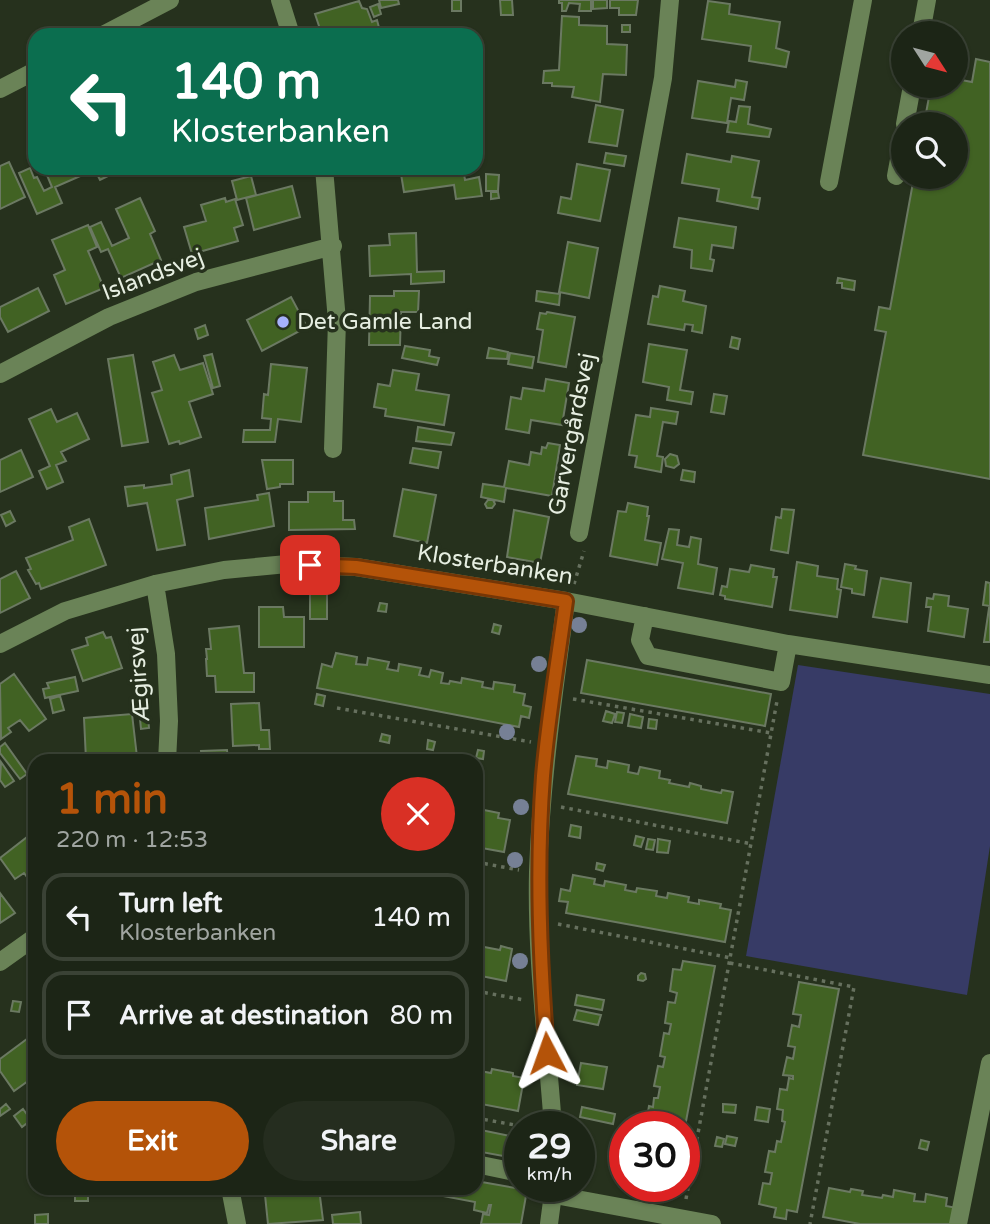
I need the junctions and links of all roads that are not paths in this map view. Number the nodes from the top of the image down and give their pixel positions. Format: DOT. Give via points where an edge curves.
graph roads {
  1 [pos="170,0"];
  2 [pos="280,0"];
  3 [pos="670,0"];
  4 [pos="863,0"];
  5 [pos="927,0"];
  6 [pos="923,21"];
  7 [pos="116,28"];
  8 [pos="289,28"];
  9 [pos="28,75"];
  10 [pos="0,89"];
  11 [pos="325,175"];
  12 [pos="829,181"];
  13 [pos="333,246"];
  14 [pos="0,374"];
  15 [pos="333,449"];
  16 [pos="579,534"];
  17 [pos="155,584"];
  18 [pos="566,601"];
  19 [pos="645,617"];
  20 [pos="0,644"];
  21 [pos="788,644"];
  22 [pos="990,675"];
  23 [pos="167,754"];
  24 [pos="28,942"];
  25 [pos="0,962"];
  26 [pos="990,1063"];
  27 [pos="552,1111"];
  28 [pos="483,1165"];
  29 [pos="504,1170"];
  30 [pos="231,1195"];
  31 [pos="595,1200"];
  32 [pos="553,1202"];
  33 [pos="237,1224"];
  34 [pos="549,1224"];
  35 [pos="712,1224"];
  36 [pos="958,1224"];
  1 -- 7 [label="street"];
  2 -- 8 [label="street"];
  3 -- 16 [label="street, Garvergårdsvej" via="663,78"];
  4 -- 12 [label="street"];
  5 -- 6 [label="street"];
  9 -- 10 [label="street"];
  11 -- 13 [label="street"];
  13 -- 14 [label="street, Islandsvej" via="196,282 109,317"];
  13 -- 15 [label="street" via="337,321"];
  17 -- 18 [label="street, Klosterbanken" via="224,570 301,564 356,567"];
  17 -- 20 [label="street, Klosterbanken" via="65,611"];
  17 -- 23 [label="street, Ægirsvej" via="166,653"];
  18 -- 19 [label="street, Klosterbanken"];
  18 -- 27 [label="street" via="547,745 538,874"];
  19 -- 21 [label="street, Klosterbanken"];
  19 -- 21 [label="street" via="640,640 648,656 781,682"];
  21 -- 22 [label="street, Klosterbanken"];
  24 -- 25 [label="street"];
  26 -- 36 [label="street"];
  28 -- 29 [label="street"];
  30 -- 33 [label="street"];
  31 -- 35 [label="street"];
  32 -- 34 [label="street"];
}
